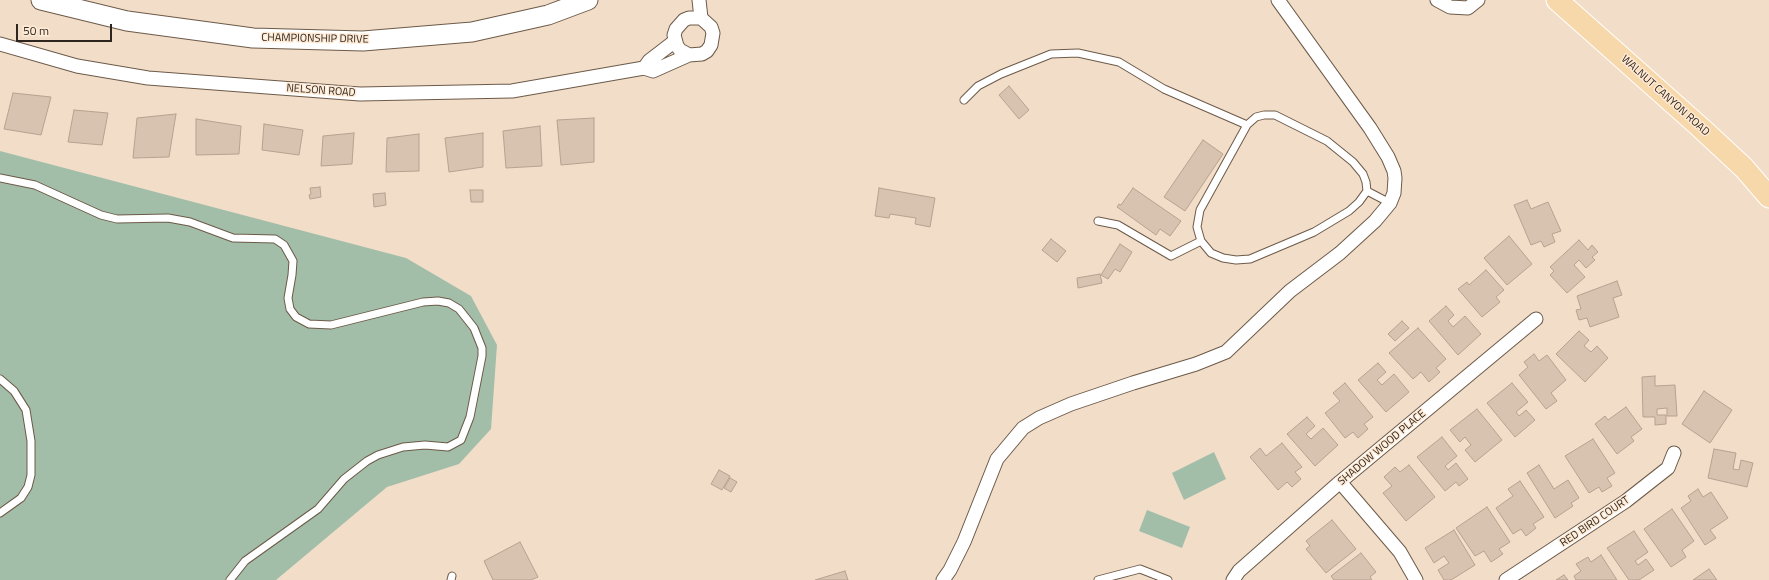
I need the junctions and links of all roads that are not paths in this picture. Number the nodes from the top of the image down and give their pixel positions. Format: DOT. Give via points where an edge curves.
graph roads {
  1 [pos="41,0"];
  2 [pos="588,0"];
  3 [pos="699,0"];
  4 [pos="1278,0"];
  5 [pos="1437,0"];
  6 [pos="1478,0"];
  7 [pos="1557,0"];
  8 [pos="701,18"];
  9 [pos="675,41"];
  10 [pos="0,44"];
  11 [pos="689,56"];
  12 [pos="644,68"];
  13 [pos="964,100"];
  14 [pos="1247,125"];
  15 [pos="0,178"];
  16 [pos="1367,191"];
  17 [pos="1769,197"];
  18 [pos="1390,203"];
  19 [pos="1098,221"];
  20 [pos="1202,241"];
  21 [pos="1536,319"];
  22 [pos="0,379"];
  23 [pos="1674,454"];
  24 [pos="1340,482"];
  25 [pos="0,513"];
  26 [pos="230,580"];
  27 [pos="943,580"];
  28 [pos="1098,580"];
  29 [pos="1168,580"];
  30 [pos="1234,580"];
  31 [pos="1416,580"];
  32 [pos="1506,580"];
  1 -- 2 [label="street, CHAMPIONSHIP DRIVE" via="127,20 253,38 363,41 472,32 548,15"];
  3 -- 8 [label="street"];
  4 -- 18 [label="street" via="1388,157 1395,178"];
  5 -- 6 [label="street" via="1450,7 1468,8"];
  7 -- 17 [label="main road, WALNUT CANYON ROAD" via="1701,128 1744,168"];
  8 -- 9 [label="street" via="684,20 676,29"];
  8 -- 11 [label="street, NELSON ROAD" via="711,27 711,46 702,54"];
  9 -- 11 [label="street" via="680,50"];
  9 -- 12 [label="street"];
  10 -- 12 [label="street, NELSON ROAD" via="76,66 148,78 360,94 512,91"];
  11 -- 12 [label="street, NELSON ROAD" via="653,71"];
  13 -- 14 [label="lane" via="978,86 1001,74 1051,54 1078,53 1119,62 1164,89"];
  14 -- 16 [label="lane" via="1256,117 1275,115 1327,141 1353,162 1363,174"];
  14 -- 20 [label="lane" via="1200,210 1196,226"];
  15 -- 26 [label="lane" via="34,185 101,215 117,219 168,218 190,222 233,238 269,238 280,242 293,261 288,298 290,309 304,323 331,325 438,300 459,309 474,328 482,348 482,356 470,417 461,440 448,447 403,447 367,461 344,479 318,509 245,561"];
  16 -- 18 [label="lane"];
  16 -- 20 [label="lane" via="1349,211 1314,232 1250,259 1223,258 1211,253"];
  18 -- 27 [label="street" via="1352,242 1290,291 1226,352 1071,404 1023,428 997,459 964,542"];
  19 -- 20 [label="lane" via="1118,226 1171,256"];
  21 -- 24 [label="street, SHADOW WOOD PLACE"];
  22 -- 25 [label="lane" via="14,391 26,410 31,441 28,487 21,498"];
  23 -- 32 [label="street, RED BIRD COURT" via="1668,468 1626,502"];
  24 -- 30 [label="street, SHADOW WOOD PLACE" via="1238,571"];
  24 -- 31 [label="street" via="1400,552"];
  28 -- 29 [label="lane" via="1140,569"];
}
